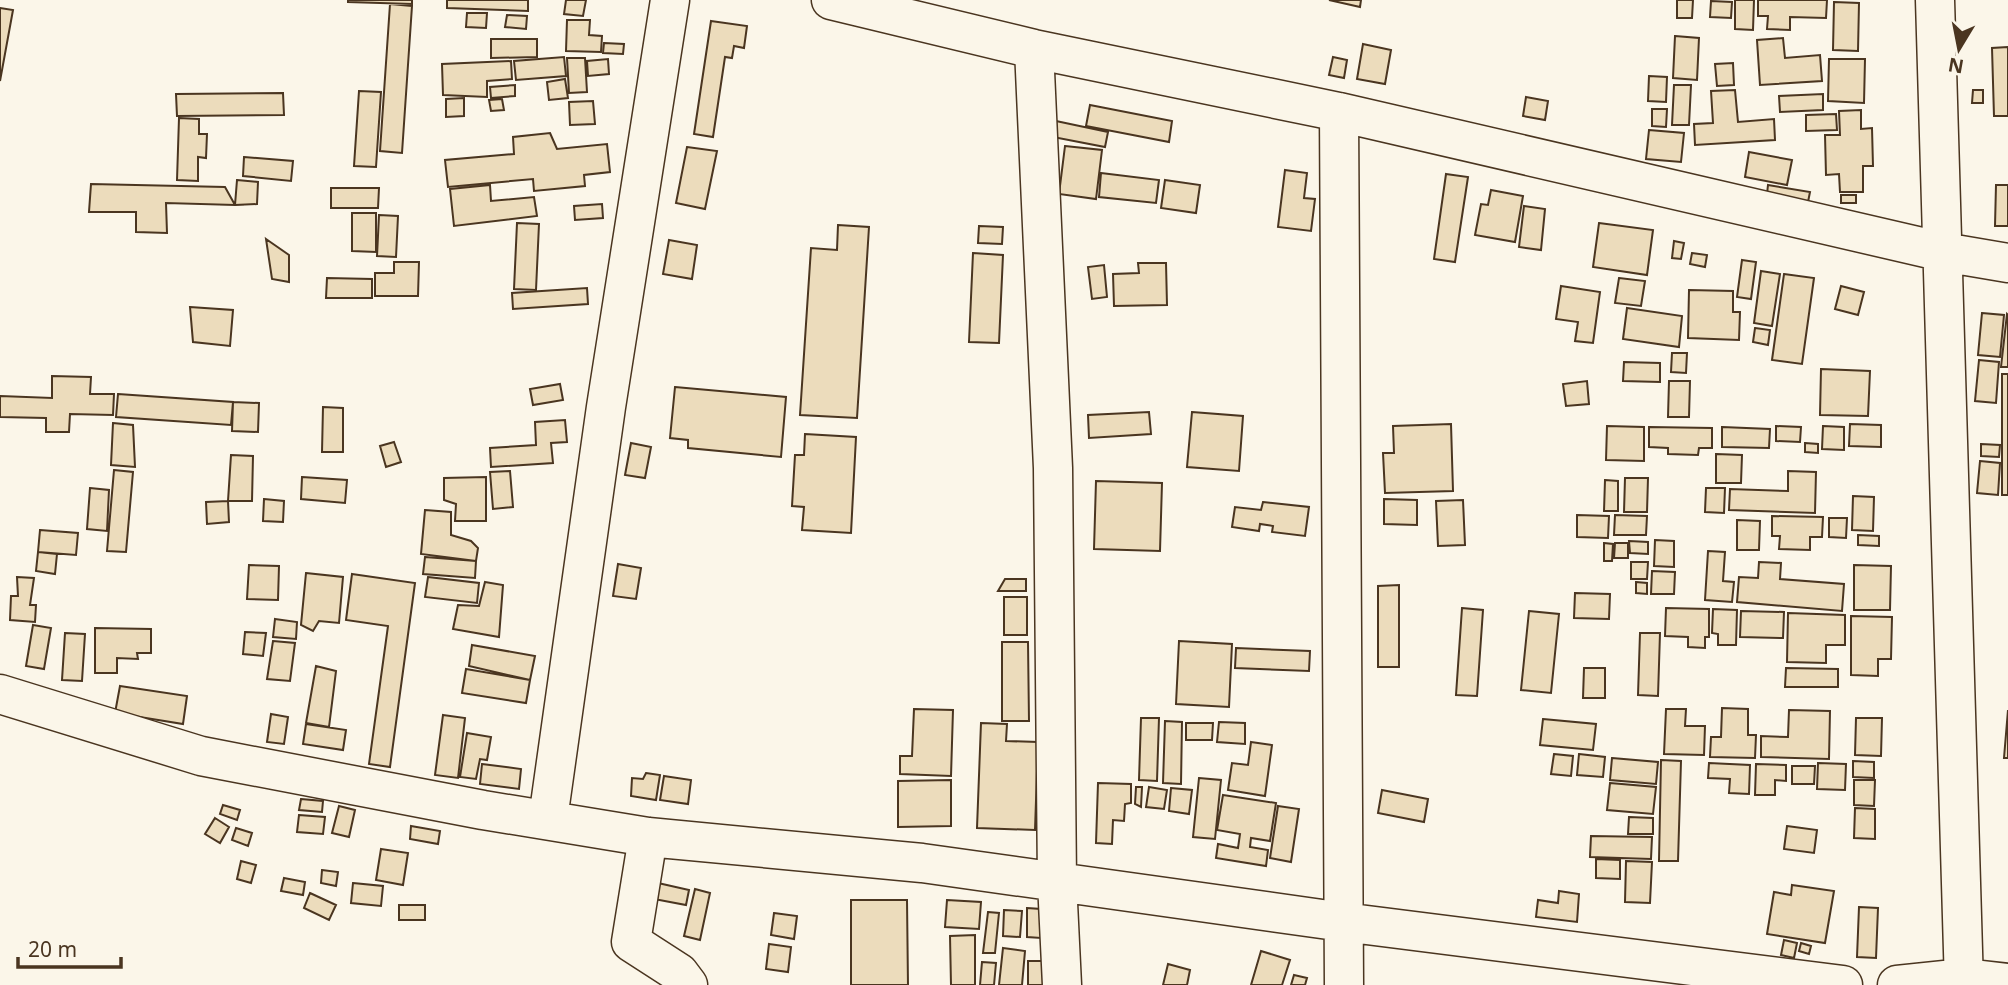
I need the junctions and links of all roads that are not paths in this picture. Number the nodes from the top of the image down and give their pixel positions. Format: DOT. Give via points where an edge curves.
graph roads {
  1 [pos="670,0"];
  2 [pos="831,0"];
  3 [pos="1935,0"];
  4 [pos="1034,49"];
  5 [pos="1339,112"];
  6 [pos="1943,252"];
  7 [pos="2008,263"];
  8 [pos="0,694"];
  9 [pos="548,819"];
  10 [pos="648,837"];
  11 [pos="1057,882"];
  12 [pos="1343,922"];
  13 [pos="1964,981"];
  14 [pos="2008,983"];
  15 [pos="688,985"];
  16 [pos="1062,985"];
  17 [pos="1345,985"];
  18 [pos="1843,985"];
  19 [pos="1897,985"];
  1 -- 9 [label="street"];
  2 -- 4 [label="street"];
  3 -- 6 [label="street"];
  4 -- 5 [label="street"];
  4 -- 11 [label="street" via="1053,468"];
  5 -- 6 [label="street"];
  5 -- 12 [label="street"];
  6 -- 7 [label="street"];
  6 -- 13 [label="street"];
  8 -- 9 [label="street" via="201,756"];
  9 -- 10 [label="street"];
  10 -- 11 [label="street" via="922,863"];
  10 -- 15 [label="street" via="631,942 679,973"];
  11 -- 12 [label="street"];
  11 -- 16 [label="street"];
  12 -- 17 [label="street"];
  12 -- 18 [label="street"];
  13 -- 14 [label="street"];
  13 -- 19 [label="street"];
}
